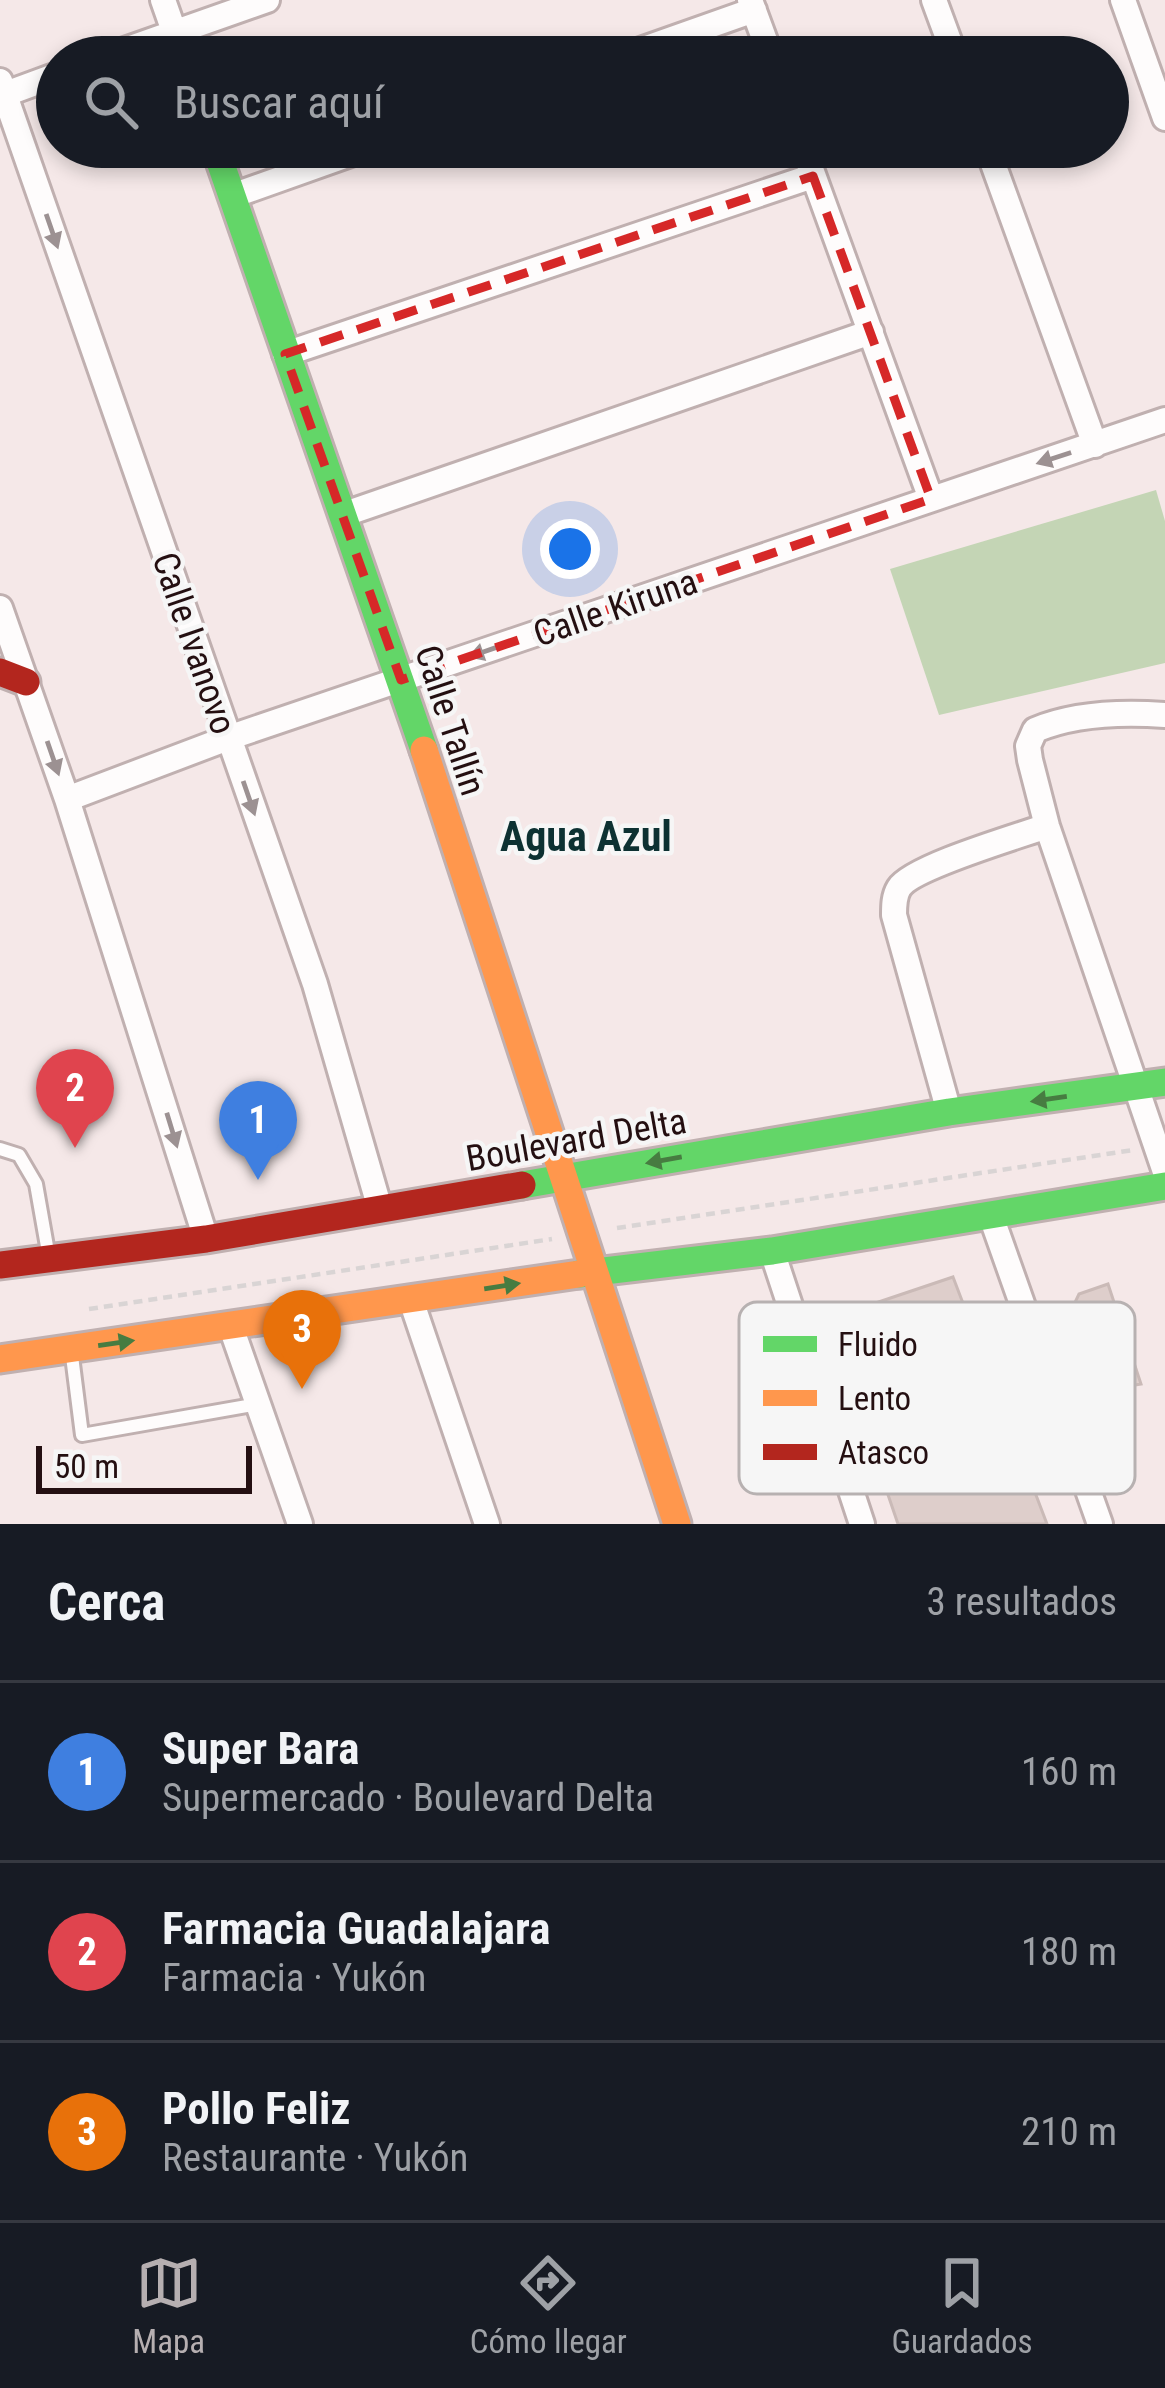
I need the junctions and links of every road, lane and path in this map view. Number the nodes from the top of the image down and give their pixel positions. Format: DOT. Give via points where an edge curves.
graph roads {
  1 [pos="163,0"];
  2 [pos="267,0"];
  3 [pos="934,0"];
  4 [pos="1123,0"];
  5 [pos="752,5"];
  6 [pos="174,32"];
  7 [pos="163,36"];
  8 [pos="175,36"];
  9 [pos="674,36"];
  10 [pos="763,36"];
  11 [pos="947,36"];
  12 [pos="36,80"];
  13 [pos="1,90"];
  14 [pos="1165,118"];
  15 [pos="222,168"];
  16 [pos="311,168"];
  17 [pos="810,168"];
  18 [pos="995,168"];
  19 [pos="813,176"];
  20 [pos="232,196"];
  21 [pos="871,332"];
  22 [pos="285,354"];
  23 [pos="1165,420"];
  24 [pos="1095,445"];
  25 [pos="931,499"];
  26 [pos="342,515"];
  27 [pos="0,608"];
  28 [pos="13,677"];
  29 [pos="401,680"];
  30 [pos="1165,715"];
  31 [pos="228,738"];
  32 [pos="67,799"];
  33 [pos="1047,826"];
  34 [pos="1165,1082"];
  35 [pos="1135,1087"];
  36 [pos="949,1112"];
  37 [pos="0,1149"];
  38 [pos="1165,1172"];
  39 [pos="563,1177"];
  40 [pos="1165,1186"];
  41 [pos="380,1209"];
  42 [pos="991,1216"];
  43 [pos="206,1239"];
  44 [pos="772,1251"];
  45 [pos="49,1259"];
  46 [pos="0,1265"];
  47 [pos="594,1272"];
  48 [pos="411,1300"];
  49 [pos="789,1302"];
  50 [pos="1021,1302"];
  51 [pos="231,1327"];
  52 [pos="71,1349"];
  53 [pos="0,1359"];
  54 [pos="258,1404"];
  55 [pos="852,1494"];
  56 [pos="1089,1494"];
  57 [pos="300,1524"];
  58 [pos="487,1524"];
  59 [pos="677,1524"];
  60 [pos="862,1524"];
  61 [pos="1100,1524"];
  1 -- 6 [label="street"];
  2 -- 6 [label="street"];
  3 -- 11 [label="street"];
  4 -- 14 [label="street"];
  5 -- 9 [label="street"];
  5 -- 10 [label="street"];
  6 -- 7 [label="street"];
  6 -- 8 [label="street"];
  12 -- 13 [label="street"];
  13 -- 31 [label="street, Calle Ivanovo, one-way"];
  15 -- 20 [label="main road, Calle Tallín"];
  16 -- 20 [label="street"];
  17 -- 19 [label="street"];
  18 -- 24 [label="street"];
  19 -- 21 [label="street"];
  19 -- 22 [label="street"];
  20 -- 22 [label="main road, Calle Tallín"];
  21 -- 25 [label="street"];
  21 -- 26 [label="street"];
  22 -- 26 [label="main road, Calle Tallín"];
  23 -- 24 [label="street, Calle Kiruna"];
  24 -- 25 [label="street, Calle Kiruna, one-way"];
  25 -- 29 [label="street, Calle Kiruna, one-way"];
  26 -- 29 [label="main road, Calle Tallín"];
  27 -- 28 [label="street"];
  28 -- 32 [label="street, one-way"];
  29 -- 31 [label="street, Calle Kiruna"];
  29 -- 39 [label="main road, Calle Tallín"];
  30 -- 33 [label="street" via="1108,714 1035,730 1030,760"];
  31 -- 32 [label="street, Calle Kiruna"];
  31 -- 41 [label="street, Calle Ivanovo, one-way" via="315,984"];
  32 -- 43 [label="street, one-way"];
  33 -- 35 [label="street"];
  33 -- 36 [label="street" via="924,869 894,901"];
  34 -- 35 [label="main road, Boulevard Delta"];
  35 -- 36 [label="main road, Boulevard Delta, one-way"];
  35 -- 38 [label="street"];
  36 -- 39 [label="main road, Boulevard Delta, one-way"];
  37 -- 45 [label="lane" via="19,1155 36,1184"];
  39 -- 41 [label="main road, Boulevard Delta"];
  39 -- 47 [label="main road, Calle Tallín"];
  40 -- 42 [label="main road"];
  41 -- 43 [label="main road, Boulevard Delta"];
  42 -- 44 [label="main road"];
  42 -- 50 [label="street"];
  43 -- 45 [label="main road, Boulevard Delta"];
  44 -- 47 [label="main road"];
  44 -- 49 [label="street"];
  45 -- 46 [label="main road, Boulevard Delta"];
  48 -- 47 [label="main road, one-way"];
  47 -- 59 [label="main road, Calle Tallín"];
  48 -- 51 [label="main road"];
  48 -- 58 [label="street"];
  52 -- 51 [label="main road, one-way"];
  51 -- 54 [label="street"];
  52 -- 53 [label="main road"];
  52 -- 54 [label="lane" via="82,1436"];
  54 -- 57 [label="street"];
  55 -- 60 [label="street"];
  56 -- 61 [label="street"];
}
